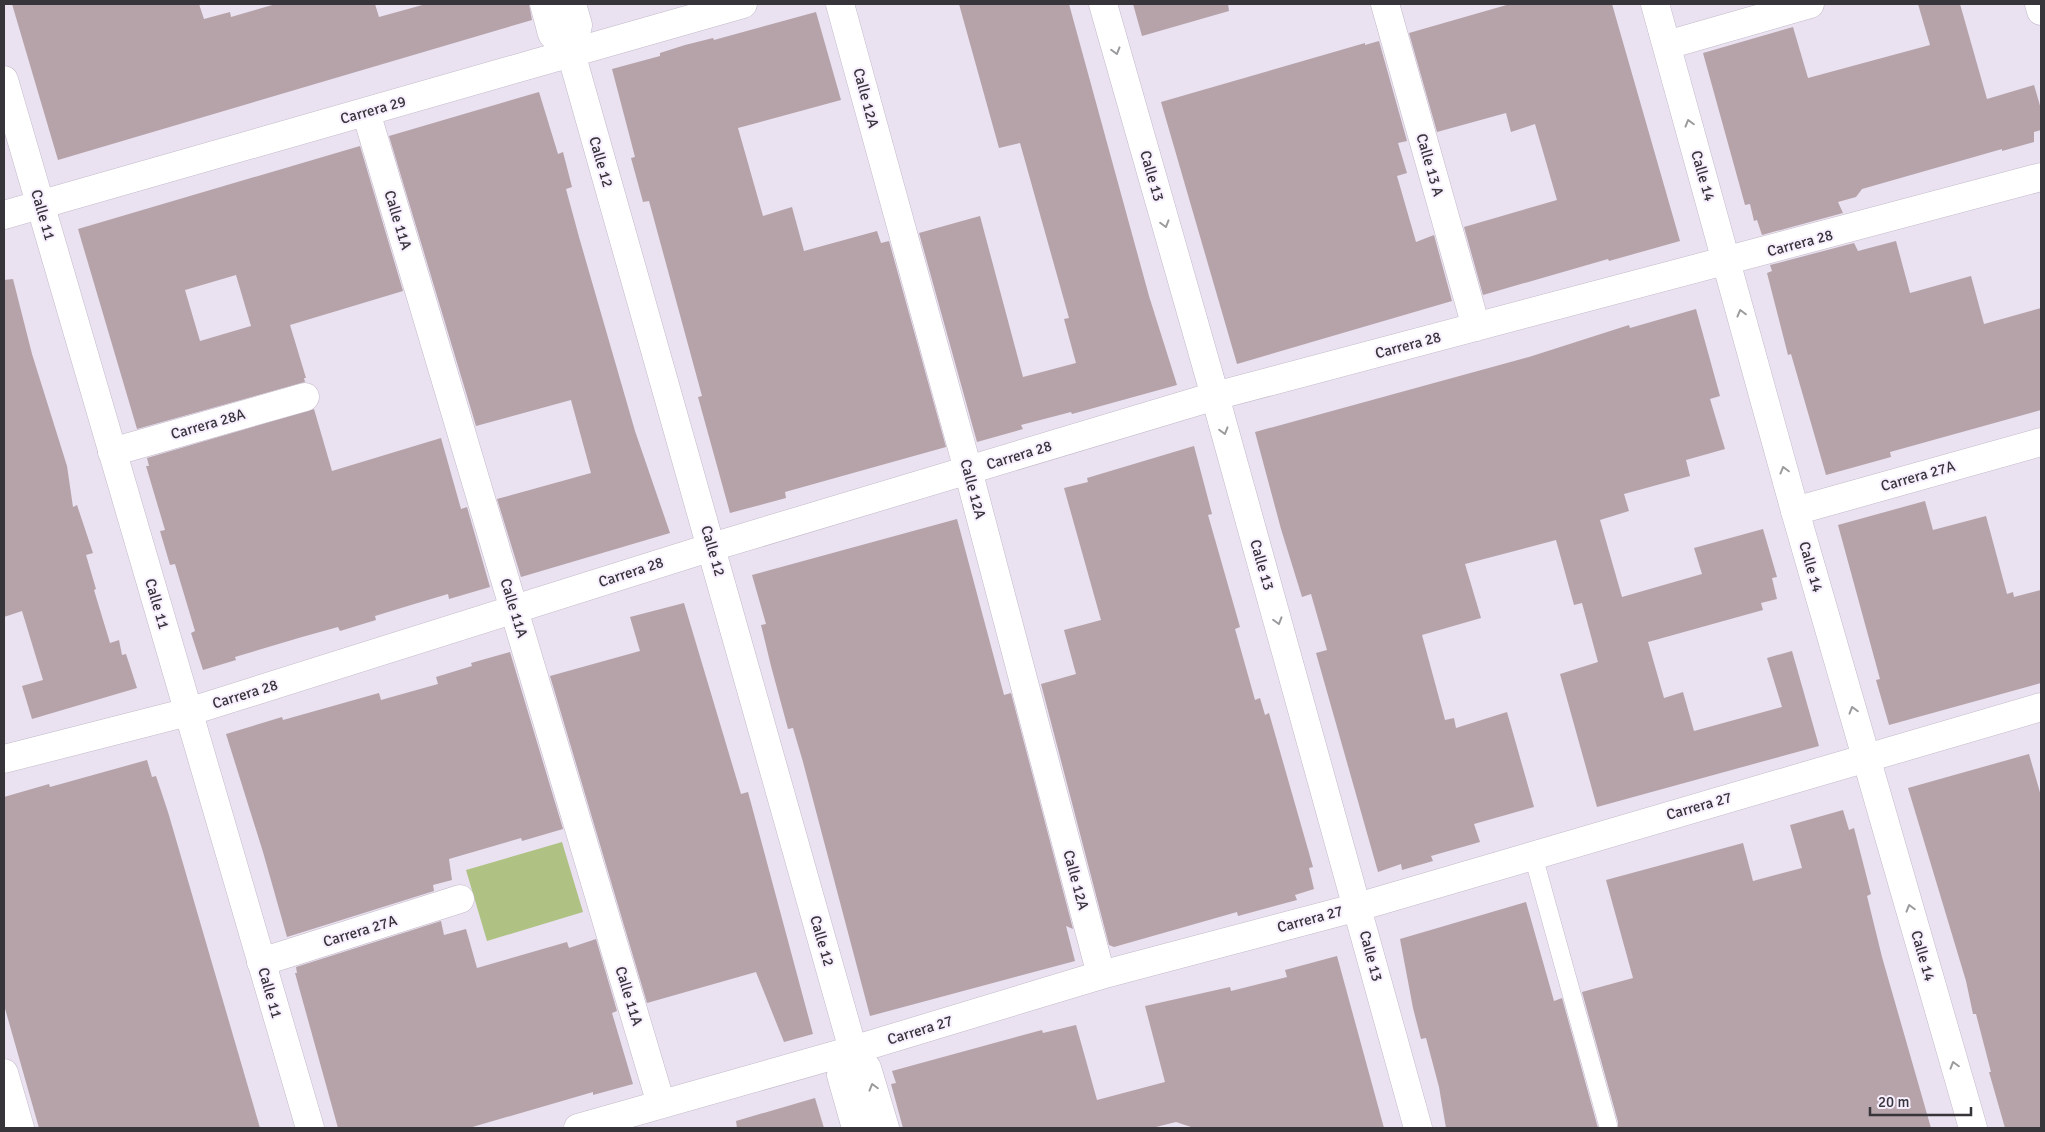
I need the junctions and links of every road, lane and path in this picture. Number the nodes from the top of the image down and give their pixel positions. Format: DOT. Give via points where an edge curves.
graph roads {
  1 [pos="544,4"];
  2 [pos="572,4"];
  3 [pos="743,4"];
  4 [pos="840,4"];
  5 [pos="1103,4"];
  6 [pos="1385,4"];
  7 [pos="1655,4"];
  8 [pos="1810,4"];
  9 [pos="2039,4"];
  10 [pos="2041,11"];
  11 [pos="1667,45"];
  12 [pos="570,53"];
  13 [pos="4,80"];
  14 [pos="366,112"];
  15 [pos="2041,177"];
  16 [pos="40,205"];
  17 [pos="4,215"];
  18 [pos="1727,262"];
  19 [pos="1476,327"];
  20 [pos="1215,396"];
  21 [pos="305,397"];
  22 [pos="2041,442"];
  23 [pos="112,452"];
  24 [pos="968,470"];
  25 [pos="1795,511"];
  26 [pos="712,546"];
  27 [pos="514,610"];
  28 [pos="2041,707"];
  29 [pos="188,712"];
  30 [pos="1866,757"];
  31 [pos="4,759"];
  32 [pos="1533,855"];
  33 [pos="460,900"];
  34 [pos="1358,906"];
  35 [pos="260,962"];
  36 [pos="1101,975"];
  37 [pos="853,1050"];
  38 [pos="4,1073"];
  39 [pos="661,1104"];
  40 [pos="1608,1125"];
  41 [pos="20,1128"];
  42 [pos="310,1128"];
  43 [pos="578,1128"];
  44 [pos="856,1128"];
  45 [pos="884,1128"];
  46 [pos="1418,1128"];
  47 [pos="1973,1128"];
  1 -- 12 [label="street, Calle 12" via="552,34"];
  2 -- 12 [label="street" via="578,25"];
  3 -- 12 [label="street, Carrera 29"];
  4 -- 24 [label="street, Calle 12A"];
  5 -- 20 [label="street, Calle 13, one-way"];
  6 -- 19 [label="street, Calle 13 A"];
  7 -- 11 [label="street, Calle 14"];
  8 -- 11 [label="street"];
  9 -- 10 [label="street"];
  18 -- 11 [label="street, Calle 14, one-way"];
  12 -- 14 [label="street, Carrera 29"];
  12 -- 26 [label="street, Calle 12"];
  13 -- 16 [label="street, Calle 11"];
  14 -- 16 [label="street, Carrera 29"];
  14 -- 27 [label="street, Calle 11A"];
  15 -- 18 [label="street, Carrera 28"];
  16 -- 17 [label="street, Carrera 29"];
  16 -- 23 [label="street, Calle 11"];
  18 -- 19 [label="street, Carrera 28"];
  25 -- 18 [label="street, Calle 14, one-way"];
  19 -- 20 [label="street, Carrera 28"];
  20 -- 24 [label="street, Carrera 28"];
  20 -- 34 [label="street, Calle 13, one-way"];
  21 -- 23 [label="street, Carrera 28A"];
  22 -- 25 [label="street, Carrera 27A"];
  23 -- 29 [label="street, Calle 11"];
  24 -- 26 [label="street, Carrera 28"];
  24 -- 36 [label="street, Calle 12A"];
  30 -- 25 [label="street, Calle 14, one-way"];
  26 -- 27 [label="street, Carrera 28"];
  26 -- 37 [label="street, Calle 12"];
  27 -- 29 [label="street, Carrera 28"];
  27 -- 39 [label="street, Calle 11A"];
  28 -- 30 [label="street, Carrera 27"];
  29 -- 31 [label="street, Carrera 28"];
  29 -- 35 [label="street, Calle 11"];
  30 -- 32 [label="street, Carrera 27"];
  47 -- 30 [label="street, Calle 14, one-way"];
  32 -- 34 [label="street, Carrera 27"];
  32 -- 40 [label="lane"];
  33 -- 35 [label="street, Carrera 27A"];
  34 -- 36 [label="street, Carrera 27"];
  34 -- 46 [label="street, Calle 13"];
  35 -- 42 [label="street, Calle 11"];
  36 -- 37 [label="street, Carrera 27"];
  37 -- 39 [label="street, Carrera 27"];
  37 -- 44 [label="street" via="841,1075"];
  45 -- 37 [label="street, Calle 12, one-way" via="867,1068"];
  38 -- 41 [label="street"];
  39 -- 43 [label="street, Carrera 27"];
}
